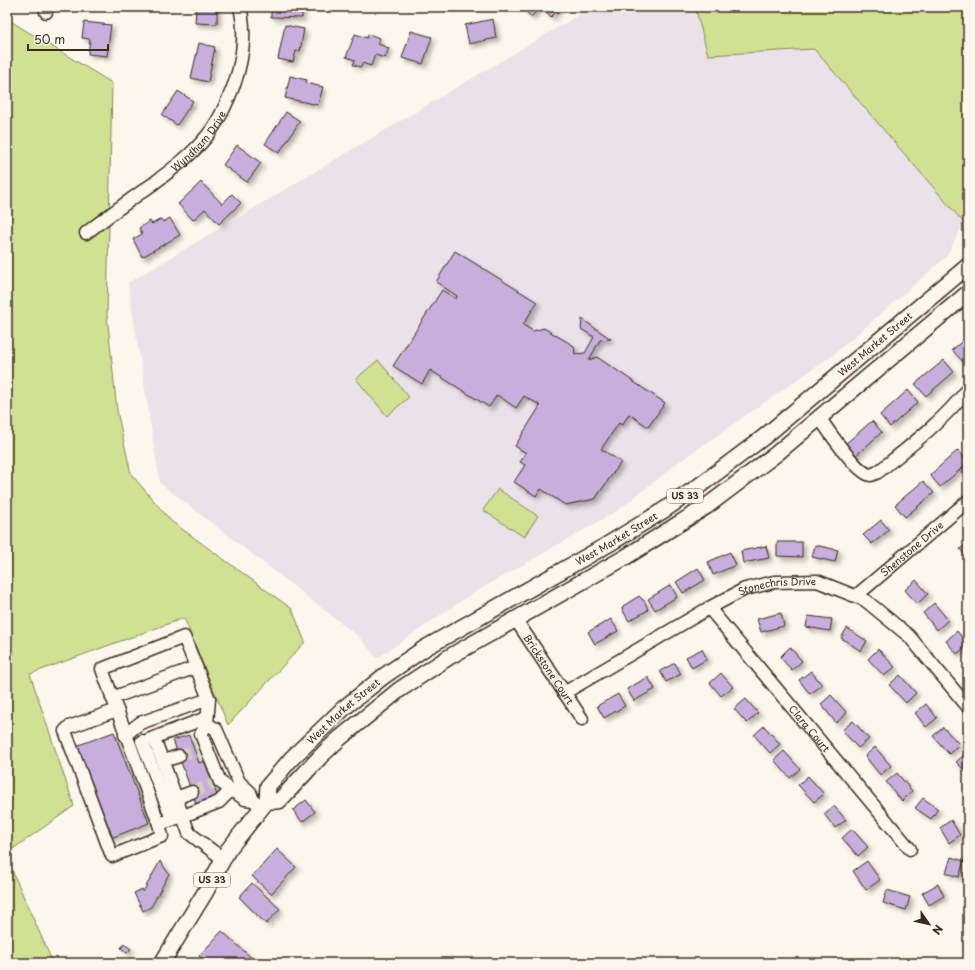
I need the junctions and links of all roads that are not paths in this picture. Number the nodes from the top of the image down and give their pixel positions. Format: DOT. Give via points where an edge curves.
graph roads {
  1 [pos="240,7"];
  2 [pos="86,233"];
  3 [pos="968,266"];
  4 [pos="968,293"];
  5 [pos="968,389"];
  6 [pos="820,417"];
  7 [pos="968,501"];
  8 [pos="856,596"];
  9 [pos="709,608"];
  10 [pos="516,620"];
  11 [pos="196,667"];
  12 [pos="564,692"];
  13 [pos="209,699"];
  14 [pos="114,704"];
  15 [pos="968,707"];
  16 [pos="582,719"];
  17 [pos="207,721"];
  18 [pos="154,738"];
  19 [pos="127,740"];
  20 [pos="142,741"];
  21 [pos="179,756"];
  22 [pos="163,761"];
  23 [pos="231,790"];
  24 [pos="192,792"];
  25 [pos="176,798"];
  26 [pos="261,803"];
  27 [pos="177,818"];
  28 [pos="159,824"];
  29 [pos="910,849"];
  30 [pos="223,859"];
  31 [pos="164,962"];
  1 -- 2 [label="street, Wyndham Drive" via="244,36 239,71 217,122 185,158"];
  3 -- 26 [label="main road, West Market Street / US 33" via="764,437 699,486 602,548 428,646 384,676 311,738 268,786"];
  4 -- 6 [label="main road, West Market Street / US 33"];
  5 -- 6 [label="street" via="934,426 871,475 860,470"];
  6 -- 10 [label="main road, West Market Street / US 33" via="750,474 681,523"];
  7 -- 8 [label="street, Shenstone Drive"];
  8 -- 9 [label="street, Stonechris Drive" via="817,581 774,582 745,589"];
  8 -- 15 [label="street, Stonechris Drive" via="865,600 909,636"];
  9 -- 12 [label="street, Stonechris Drive"];
  9 -- 29 [label="street, Clara Court"];
  10 -- 12 [label="street, Brickstone Court"];
  10 -- 26 [label="main road, West Market Street / US 33" via="449,657 399,690 340,738 279,801"];
  11 -- 13 [label="street"];
  11 -- 14 [label="street"];
  11 -- 14 [label="street" via="184,637 102,669"];
  12 -- 16 [label="street, Brickstone Court"];
  13 -- 17 [label="street"];
  13 -- 19 [label="street" via="140,723"];
  14 -- 19 [label="street"];
  14 -- 28 [label="street" via="65,731 112,856 162,836"];
  17 -- 18 [label="street"];
  17 -- 23 [label="street" via="201,734 200,748 217,783"];
  17 -- 26 [label="street" via="216,729 240,782"];
  18 -- 20 [label="street"];
  18 -- 22 [label="street"];
  19 -- 20 [label="street"];
  19 -- 28 [label="street"];
  20 -- 27 [label="street"];
  21 -- 22 [label="street"];
  22 -- 25 [label="street"];
  23 -- 26 [label="street" via="245,799"];
  23 -- 27 [label="street" via="219,802"];
  24 -- 25 [label="street"];
  25 -- 27 [label="street"];
  26 -- 30 [label="main road, West Market Street / US 33"];
  27 -- 28 [label="street"];
  27 -- 30 [label="street" via="190,833"];
  30 -- 31 [label="main road, West Market Street / US 33"];
}
